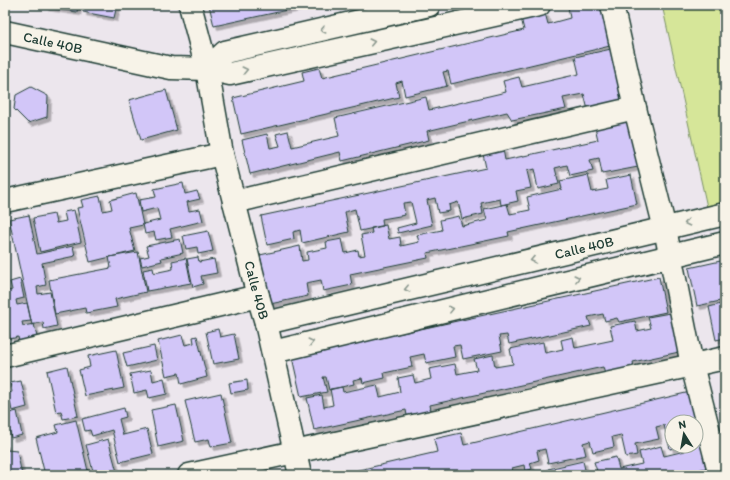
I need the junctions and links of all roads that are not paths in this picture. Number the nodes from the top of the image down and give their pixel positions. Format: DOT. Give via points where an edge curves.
graph roads {
  1 [pos="190,5"];
  2 [pos="429,5"];
  3 [pos="539,5"];
  4 [pos="612,5"];
  5 [pos="5,32"];
  6 [pos="207,69"];
  7 [pos="635,108"];
  8 [pos="222,154"];
  9 [pos="5,201"];
  10 [pos="234,202"];
  11 [pos="725,214"];
  12 [pos="665,229"];
  13 [pos="725,243"];
  14 [pos="670,256"];
  15 [pos="258,296"];
  16 [pos="266,323"];
  17 [pos="273,352"];
  18 [pos="5,356"];
  19 [pos="725,358"];
  20 [pos="692,365"];
  21 [pos="295,452"];
  22 [pos="189,475"];
  23 [pos="300,475"];
  24 [pos="720,475"];
  1 -- 6 [label="street"];
  2 -- 6 [label="street, one-way" via="225,52"];
  6 -- 3 [label="street, one-way" via="230,74"];
  4 -- 7 [label="street"];
  5 -- 6 [label="street, Calle 40B" via="171,68"];
  6 -- 8 [label="street, Calle 40B"];
  7 -- 10 [label="street"];
  7 -- 12 [label="street"];
  8 -- 9 [label="street"];
  8 -- 10 [label="street, Calle 40B"];
  10 -- 15 [label="street, Calle 40B"];
  11 -- 12 [label="street, Calle 40B, one-way"];
  12 -- 14 [label="street"];
  12 -- 16 [label="street, Calle 40B, one-way"];
  13 -- 14 [label="street, Calle 40B"];
  17 -- 14 [label="street, Calle 40B, one-way"];
  14 -- 20 [label="street"];
  15 -- 16 [label="street, Calle 40B"];
  15 -- 18 [label="street"];
  16 -- 17 [label="street"];
  17 -- 21 [label="street"];
  19 -- 20 [label="street"];
  20 -- 21 [label="street"];
  20 -- 24 [label="street"];
  21 -- 22 [label="street"];
  21 -- 23 [label="street"];
}
